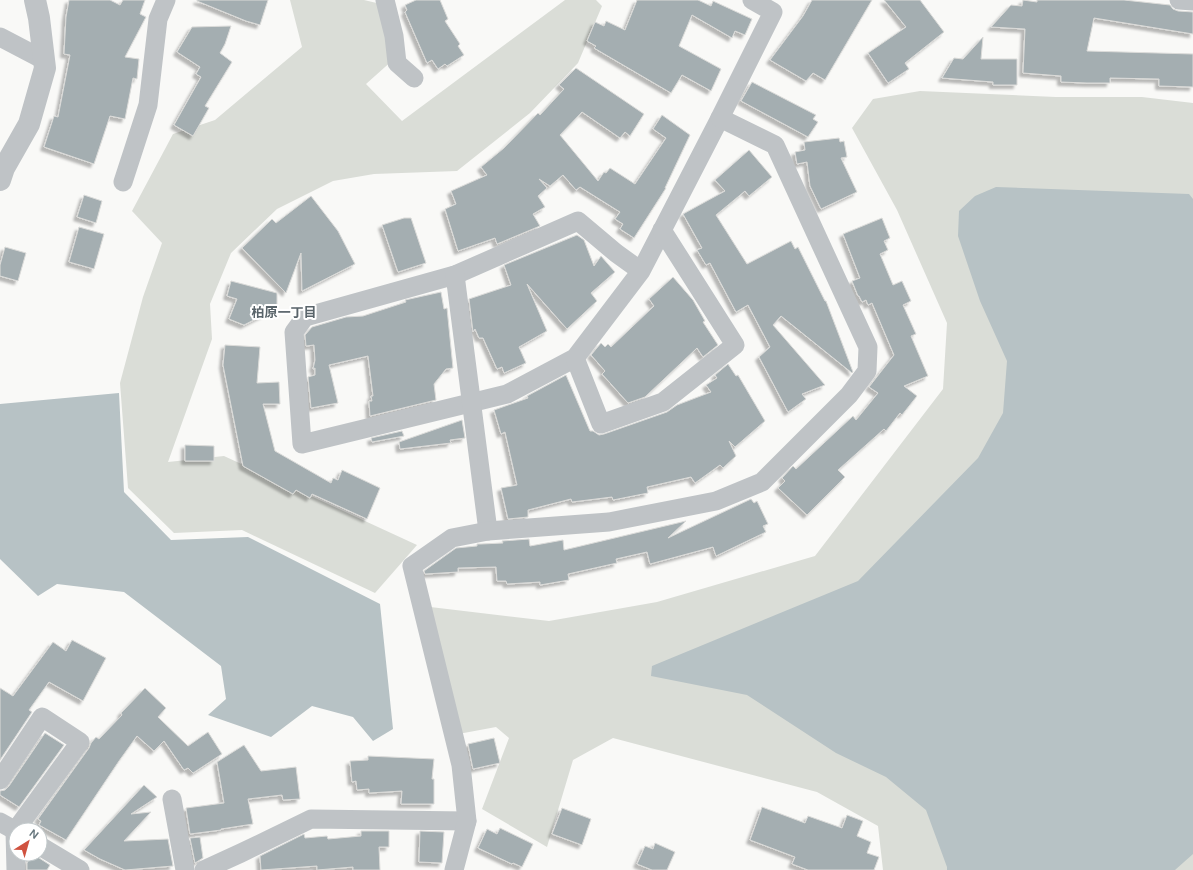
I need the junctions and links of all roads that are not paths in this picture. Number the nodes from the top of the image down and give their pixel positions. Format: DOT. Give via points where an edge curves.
graph roads {
  1 [pos="35,0"];
  2 [pos="166,0"];
  3 [pos="385,0"];
  4 [pos="752,0"];
  5 [pos="1179,0"];
  6 [pos="1193,0"];
  7 [pos="0,37"];
  8 [pos="44,60"];
  9 [pos="414,78"];
  10 [pos="720,118"];
  11 [pos="0,180"];
  12 [pos="123,182"];
  13 [pos="662,230"];
  14 [pos="641,271"];
  15 [pos="455,275"];
  16 [pos="575,358"];
  17 [pos="471,402"];
  18 [pos="488,531"];
  19 [pos="0,780"];
  20 [pos="172,799"];
  21 [pos="467,821"];
  22 [pos="15,822"];
  23 [pos="48,851"];
  24 [pos="242,862"];
  25 [pos="80,870"];
  26 [pos="185,870"];
  27 [pos="204,870"];
  28 [pos="454,870"];
  1 -- 8 [label="street"];
  2 -- 12 [label="street" via="158,19 148,105"];
  3 -- 9 [label="street" via="394,36 397,63"];
  4 -- 10 [label="street" via="773,12"];
  5 -- 6 [label="street"];
  7 -- 8 [label="street"];
  8 -- 11 [label="street" via="45,68 29,124"];
  10 -- 13 [label="street"];
  10 -- 18 [label="street" via="775,145 868,346 867,371 849,395 762,482 756,485 716,501 609,522"];
  13 -- 14 [label="street"];
  13 -- 16 [label="street" via="735,344 663,402 601,424"];
  14 -- 15 [label="street" via="578,221"];
  14 -- 16 [label="street"];
  15 -- 17 [label="street"];
  15 -- 17 [label="street" via="305,317 294,332 302,444"];
  16 -- 17 [label="street" via="507,394"];
  17 -- 18 [label="street"];
  18 -- 21 [label="street" via="452,538 412,566 461,765"];
  19 -- 22 [label="street" via="42,717 80,742"];
  20 -- 26 [label="street"];
  21 -- 24 [label="street" via="311,819"];
  21 -- 28 [label="street"];
  23 -- 25 [label="street"];
  24 -- 27 [label="street"];
}
